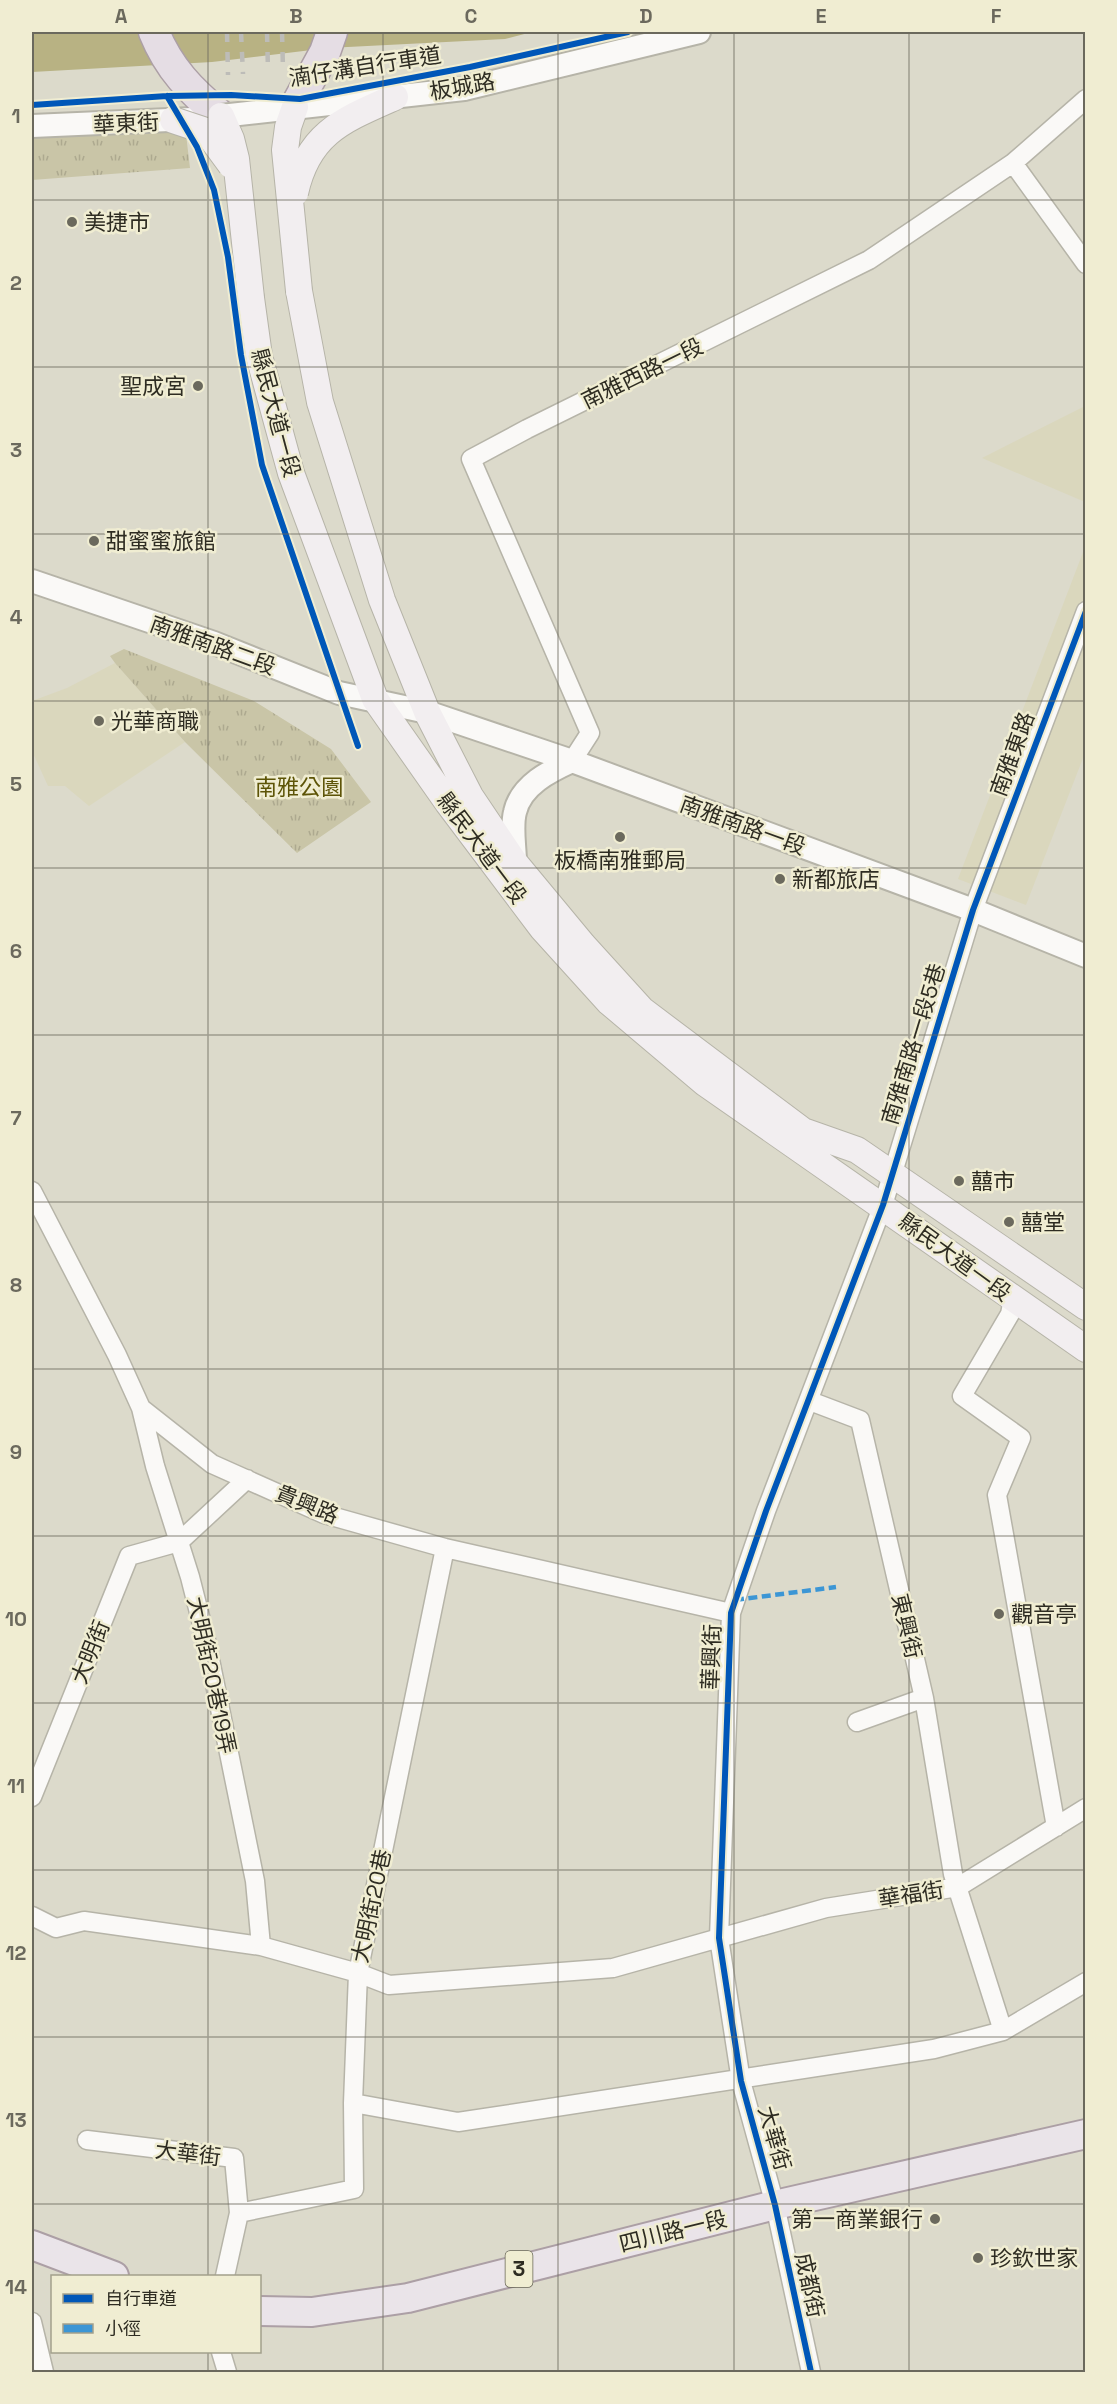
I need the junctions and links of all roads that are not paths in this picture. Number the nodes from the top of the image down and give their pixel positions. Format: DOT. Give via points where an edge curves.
graph roads {
  1 [pos="154,32"];
  2 [pos="332,32"];
  3 [pos="699,32"];
  4 [pos="394,97"];
  5 [pos="1086,99"];
  6 [pos="295,107"];
  7 [pos="221,116"];
  8 [pos="173,120"];
  9 [pos="32,126"];
  10 [pos="1013,163"];
  11 [pos="239,185"];
  12 [pos="290,214"];
  13 [pos="1086,264"];
  14 [pos="32,580"];
  15 [pos="1086,611"];
  16 [pos="1079,648"];
  17 [pos="386,701"];
  18 [pos="428,712"];
  19 [pos="572,761"];
  20 [pos="515,863"];
  21 [pos="973,910"];
  22 [pos="1086,956"];
  23 [pos="887,1189"];
  24 [pos="32,1191"];
  25 [pos="1013,1299"];
  26 [pos="1086,1307"];
  27 [pos="1086,1348"];
  28 [pos="810,1401"];
  29 [pos="141,1408"];
  30 [pos="248,1479"];
  31 [pos="179,1542"];
  32 [pos="445,1548"];
  33 [pos="731,1613"];
  34 [pos="924,1698"];
  35 [pos="857,1722"];
  36 [pos="32,1797"];
  37 [pos="1086,1808"];
  38 [pos="1056,1827"];
  39 [pos="958,1887"];
  40 [pos="32,1917"];
  41 [pos="32,1923"];
  42 [pos="719,1938"];
  43 [pos="261,1946"];
  44 [pos="358,1973"];
  45 [pos="1086,1982"];
  46 [pos="1003,2031"];
  47 [pos="741,2081"];
  48 [pos="353,2103"];
  49 [pos="1086,2134"];
  50 [pos="87,2140"];
  51 [pos="775,2205"];
  52 [pos="239,2213"];
  53 [pos="32,2245"];
  54 [pos="109,2275"];
  55 [pos="225,2275"];
  56 [pos="261,2311"];
  57 [pos="32,2322"];
  58 [pos="221,2353"];
  59 [pos="44,2373"];
  60 [pos="227,2373"];
  61 [pos="812,2373"];
  1 -- 7 [label="highway" via="167,61 184,84"];
  2 -- 6 [label="highway"];
  3 -- 4 [label="street, 板城路, bridge" via="464,89"];
  4 -- 6 [label="street, 板城路, bridge"];
  4 -- 12 [label="main road, bridge" via="343,122 320,139 304,161"];
  5 -- 10 [label="street, 南雅西路一段"];
  6 -- 7 [label="street, 板城路, bridge"];
  6 -- 12 [label="main road, 縣民大道一段, bridge" via="285,150"];
  7 -- 8 [label="street, 華東街, bridge"];
  7 -- 11 [label="main road, 縣民大道一段, bridge" via="231,139"];
  8 -- 9 [label="street, 華東街"];
  8 -- 11 [label="main road, bridge" via="206,131 229,161"];
  10 -- 13 [label="street"];
  10 -- 19 [label="street, 南雅西路一段" via="869,260 471,459 590,733"];
  11 -- 17 [label="main road, 縣民大道一段, bridge" via="259,356 291,473"];
  12 -- 18 [label="main road, 縣民大道一段, bridge" via="299,291 320,402 382,600"];
  14 -- 17 [label="street, 南雅南路二段" via="214,643 339,693"];
  15 -- 16 [label="street, 南雅東路"];
  16 -- 21 [label="street, 南雅東路"];
  17 -- 18 [label="street, 南雅南路一段"];
  17 -- 23 [label="main road, 縣民大道一段" via="447,802 542,928 609,1002 705,1083"];
  18 -- 19 [label="street, 南雅南路一段"];
  18 -- 20 [label="main road, 縣民大道一段" via="470,796"];
  19 -- 20 [label="street" via="526,790 515,811"];
  19 -- 21 [label="street, 南雅南路一段"];
  20 -- 23 [label="main road, 縣民大道一段" via="642,1010 803,1131 857,1150"];
  21 -- 22 [label="street, 南雅南路一段"];
  21 -- 23 [label="street, 南雅南路一段5巷"];
  23 -- 25 [label="main road, 縣民大道一段"];
  23 -- 26 [label="main road, 縣民大道一段"];
  23 -- 28 [label="street, 華興街"];
  24 -- 29 [label="street, 貴興路"];
  25 -- 27 [label="main road, 縣民大道一段"];
  25 -- 38 [label="street" via="1010,1314 962,1396 1021,1438 997,1495"];
  28 -- 33 [label="street, 華興街"];
  28 -- 34 [label="street, 東興街" via="860,1420"];
  29 -- 30 [label="street, 貴興路" via="212,1464"];
  29 -- 31 [label="street, 大明街20巷19弄" via="154,1466"];
  30 -- 31 [label="street"];
  30 -- 32 [label="street, 貴興路" via="324,1514"];
  31 -- 36 [label="street, 大明街" via="129,1556"];
  31 -- 43 [label="street, 大明街20巷19弄" via="206,1640 255,1881"];
  32 -- 33 [label="street, 貴興路"];
  32 -- 44 [label="street, 大明街20巷"];
  33 -- 42 [label="street, 華興街"];
  34 -- 35 [label="street"];
  34 -- 39 [label="street, 東興街" via="940,1810"];
  37 -- 38 [label="street, 華福街"];
  38 -- 39 [label="street, 華福街"];
  39 -- 42 [label="street, 華福街" via="826,1908"];
  39 -- 46 [label="street"];
  40 -- 41 [label="street"];
  40 -- 43 [label="street, 大明街20巷" via="56,1929 84,1921"];
  42 -- 44 [label="street, 華福街" via="613,1968 389,1985"];
  42 -- 47 [label="street, 華興街"];
  43 -- 44 [label="street, 大明街20巷"];
  44 -- 48 [label="street"];
  45 -- 46 [label="street, 大華街"];
  46 -- 47 [label="street, 大華街" via="934,2049"];
  47 -- 48 [label="street, 大華街" via="458,2122"];
  47 -- 51 [label="street, 大華街"];
  48 -- 52 [label="street" via="354,2189"];
  49 -- 51 [label="main road, 四川路一段 / 3"];
  50 -- 52 [label="street, 大華街" via="234,2158"];
  51 -- 56 [label="main road, 四川路一段 / 3" via="408,2298 312,2312"];
  51 -- 61 [label="street, 成都街"];
  52 -- 55 [label="street, 大華街"];
  53 -- 54 [label="main road"];
  57 -- 59 [label="street"];
  58 -- 60 [label="street"];
}
